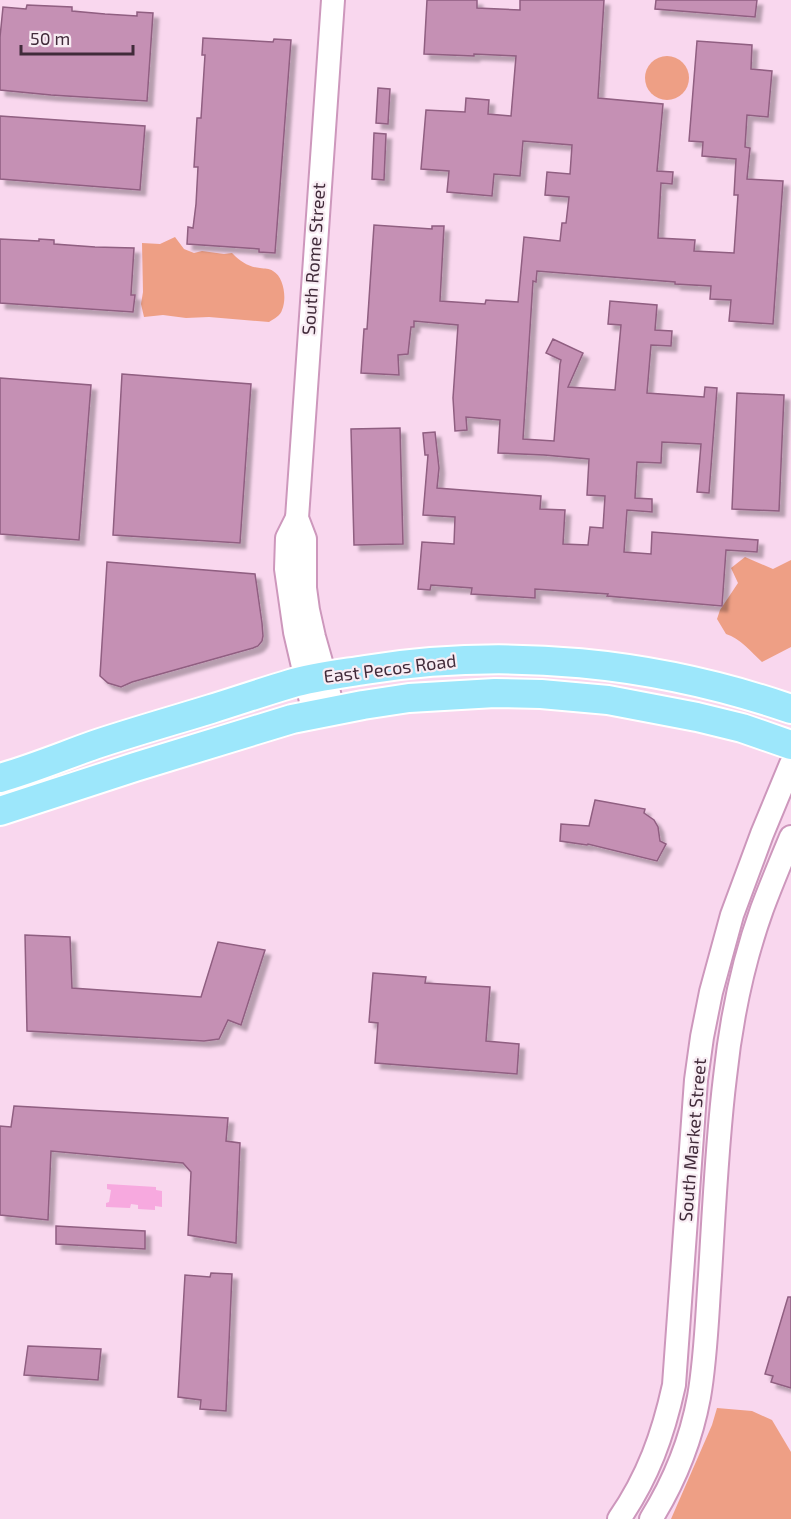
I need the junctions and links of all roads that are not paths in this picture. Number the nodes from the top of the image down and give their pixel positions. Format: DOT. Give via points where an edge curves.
graph roads {
  1 [pos="333,0"];
  2 [pos="316,678"];
  3 [pos="791,708"];
  4 [pos="324,712"];
  5 [pos="791,745"];
  6 [pos="791,764"];
  7 [pos="0,778"];
  8 [pos="0,811"];
  9 [pos="791,837"];
  10 [pos="619,1519"];
  11 [pos="651,1519"];
  1 -- 2 [label="street, South Rome Street" via="297,518 305,539 305,588"];
  2 -- 3 [label="main road, East Pecos Road" via="438,660 525,658 611,666 685,679"];
  2 -- 4 [label="street, South Rome Street"];
  2 -- 7 [label="main road, East Pecos Road"];
  4 -- 5 [label="main road, East Pecos Road" via="452,695 584,697 697,717"];
  4 -- 8 [label="main road, East Pecos Road"];
  6 -- 10 [label="street, South Market Street" via="732,915 711,992 696,1080 674,1385 654,1456"];
  9 -- 11 [label="street, South Market Street" via="748,954 731,1031 699,1396 689,1438"];
}
